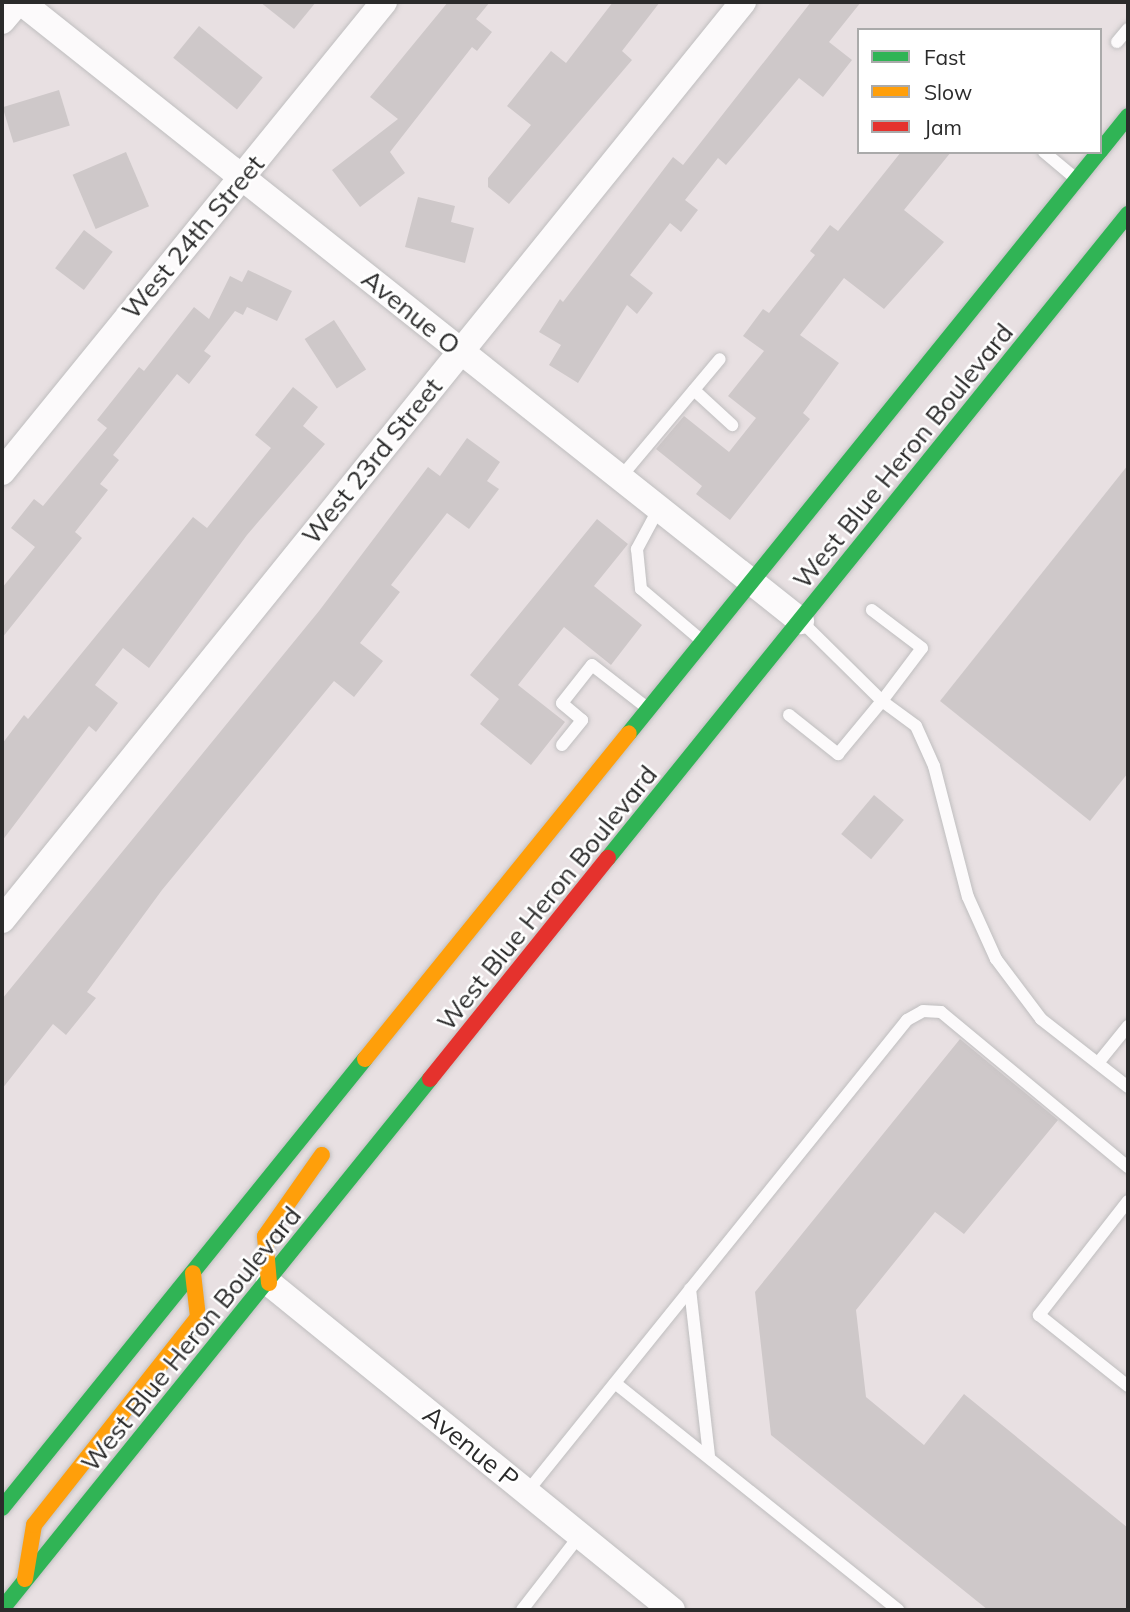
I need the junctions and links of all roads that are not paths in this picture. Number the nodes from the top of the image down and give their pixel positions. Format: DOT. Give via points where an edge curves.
graph roads {
  1 [pos="19,2"];
  2 [pos="384,2"];
  3 [pos="743,2"];
  4 [pos="2,21"];
  5 [pos="1128,29"];
  6 [pos="1117,42"];
  7 [pos="1128,116"];
  8 [pos="1102,149"];
  9 [pos="1046,154"];
  10 [pos="1098,154"];
  11 [pos="243,178"];
  12 [pos="1077,180"];
  13 [pos="1128,216"];
  14 [pos="460,352"];
  15 [pos="720,359"];
  16 [pos="694,390"];
  17 [pos="732,425"];
  18 [pos="2,472"];
  19 [pos="620,478"];
  20 [pos="659,508"];
  21 [pos="751,582"];
  22 [pos="872,610"];
  23 [pos="801,621"];
  24 [pos="704,641"];
  25 [pos="883,701"];
  26 [pos="649,709"];
  27 [pos="789,715"];
  28 [pos="562,745"];
  29 [pos="2,920"];
  30 [pos="415,1000"];
  31 [pos="419,1021"];
  32 [pos="1128,1026"];
  33 [pos="1098,1063"];
  34 [pos="1128,1087"];
  35 [pos="335,1139"];
  36 [pos="1128,1167"];
  37 [pos="1128,1201"];
  38 [pos="193,1273"];
  39 [pos="269,1283"];
  40 [pos="690,1289"];
  41 [pos="615,1382"];
  42 [pos="1128,1386"];
  43 [pos="709,1456"];
  44 [pos="527,1492"];
  45 [pos="2,1508"];
  46 [pos="580,1535"];
  47 [pos="25,1581"];
  48 [pos="2,1609"];
  49 [pos="522,1610"];
  50 [pos="672,1610"];
  51 [pos="898,1610"];
  1 -- 4 [label="street"];
  1 -- 11 [label="street, Avenue O"];
  2 -- 11 [label="street, West 24th Street"];
  3 -- 14 [label="street, West 23rd Street"];
  5 -- 6 [label="lane"];
  7 -- 8 [label="main road, West Blue Heron Boulevard"];
  9 -- 12 [label="lane"];
  10 -- 12 [label="main road, West Blue Heron Boulevard"];
  11 -- 14 [label="street, Avenue O"];
  11 -- 18 [label="street, West 24th Street"];
  12 -- 21 [label="main road, West Blue Heron Boulevard"];
  13 -- 23 [label="main road, West Blue Heron Boulevard"];
  14 -- 19 [label="street, Avenue O"];
  14 -- 29 [label="street, West 23rd Street"];
  15 -- 16 [label="lane"];
  16 -- 17 [label="lane"];
  16 -- 19 [label="lane"];
  19 -- 20 [label="street, Avenue O"];
  20 -- 21 [label="street, Avenue O"];
  20 -- 24 [label="lane" via="637,549 641,589"];
  21 -- 23 [label="street, Avenue O"];
  21 -- 24 [label="main road, West Blue Heron Boulevard"];
  22 -- 25 [label="lane" via="922,648"];
  23 -- 25 [label="lane"];
  23 -- 39 [label="main road, West Blue Heron Boulevard"];
  24 -- 26 [label="main road, West Blue Heron Boulevard"];
  25 -- 27 [label="lane" via="838,754"];
  25 -- 33 [label="lane" via="916,726 934,766 968,897 996,959 1041,1019"];
  26 -- 28 [label="lane" via="592,665 562,703 582,720"];
  26 -- 30 [label="main road, West Blue Heron Boulevard"];
  30 -- 31 [label="main road"];
  30 -- 38 [label="main road, West Blue Heron Boulevard"];
  32 -- 33 [label="lane"];
  33 -- 34 [label="lane"];
  35 -- 39 [label="main road" via="265,1236"];
  36 -- 40 [label="lane" via="941,1012 923,1012 907,1020"];
  37 -- 42 [label="lane" via="1040,1315"];
  38 -- 45 [label="main road, West Blue Heron Boulevard"];
  38 -- 47 [label="main road" via="198,1317 34,1525"];
  39 -- 44 [label="street, Avenue P"];
  39 -- 47 [label="main road, West Blue Heron Boulevard"];
  40 -- 41 [label="lane"];
  40 -- 43 [label="lane"];
  41 -- 43 [label="lane"];
  41 -- 44 [label="lane"];
  43 -- 51 [label="lane"];
  44 -- 46 [label="street, Avenue P"];
  46 -- 49 [label="lane"];
  46 -- 50 [label="street, Avenue P"];
  47 -- 48 [label="main road, West Blue Heron Boulevard"];
}
